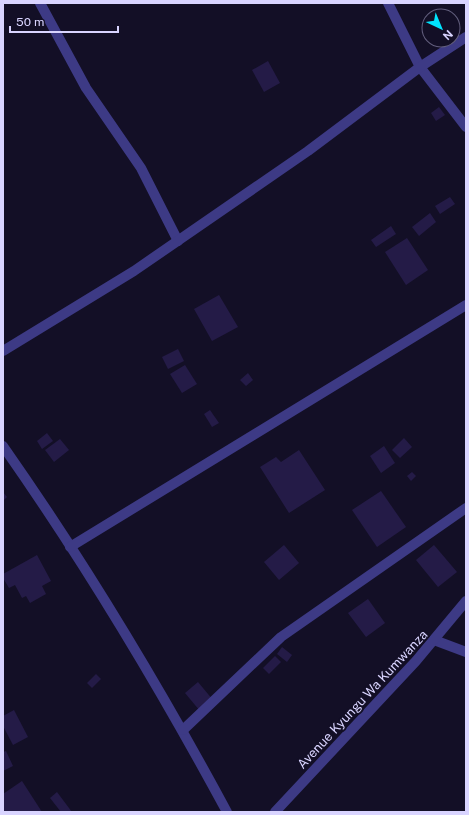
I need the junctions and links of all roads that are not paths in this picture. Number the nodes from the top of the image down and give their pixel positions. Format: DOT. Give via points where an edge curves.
graph roads {
  1 [pos="40,3"];
  2 [pos="388,3"];
  3 [pos="466,37"];
  4 [pos="420,67"];
  5 [pos="466,127"];
  6 [pos="178,241"];
  7 [pos="466,304"];
  8 [pos="3,351"];
  9 [pos="3,446"];
  10 [pos="466,508"];
  11 [pos="70,547"];
  12 [pos="466,600"];
  13 [pos="434,640"];
  14 [pos="466,652"];
  15 [pos="183,730"];
  16 [pos="227,812"];
  17 [pos="275,812"];
  1 -- 6 [label="street" via="86,88 141,168"];
  2 -- 4 [label="street"];
  3 -- 4 [label="street"];
  4 -- 5 [label="street"];
  4 -- 6 [label="street" via="308,151"];
  6 -- 8 [label="street"];
  7 -- 11 [label="street"];
  9 -- 11 [label="street"];
  10 -- 15 [label="street" via="281,637"];
  11 -- 15 [label="street"];
  12 -- 13 [label="street, Avenue Kyungu Wa Kumwanza"];
  13 -- 14 [label="street"];
  13 -- 17 [label="street, Avenue Kyungu Wa Kumwanza"];
  15 -- 16 [label="street"];
}
